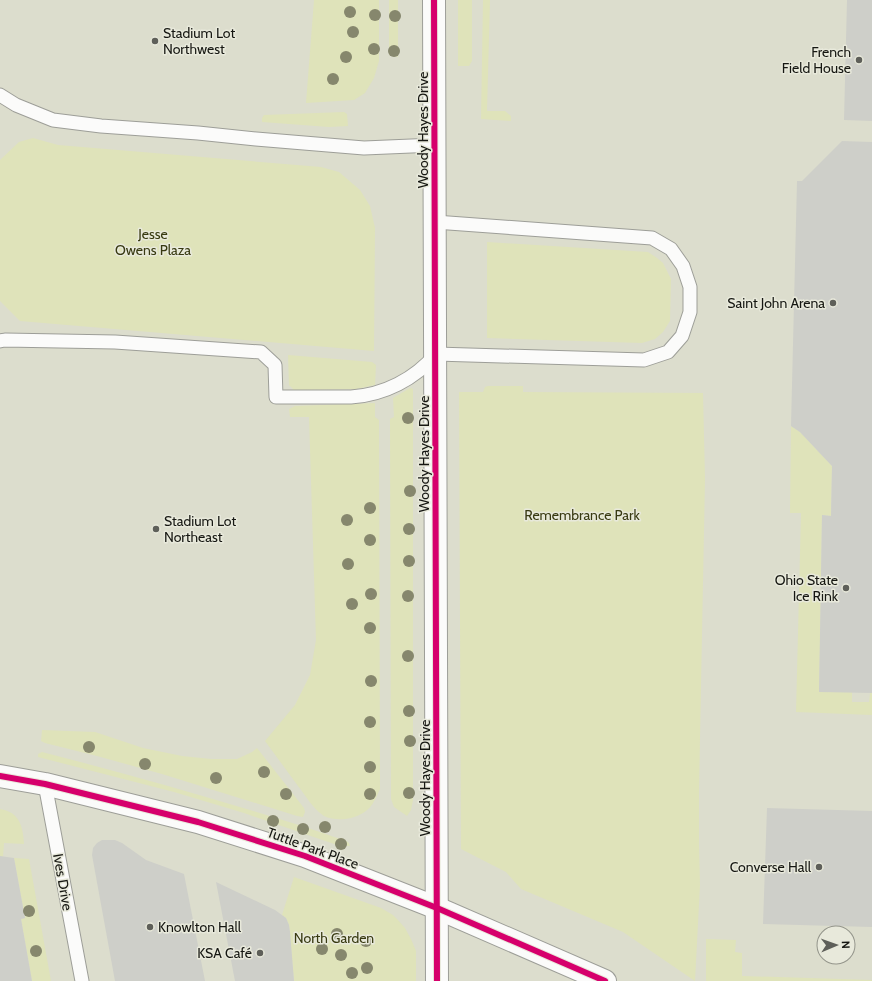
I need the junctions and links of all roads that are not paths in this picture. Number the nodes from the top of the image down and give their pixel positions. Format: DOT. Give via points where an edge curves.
graph roads {
  1 [pos="434,0"];
  2 [pos="0,95"];
  3 [pos="435,145"];
  4 [pos="435,222"];
  5 [pos="0,341"];
  6 [pos="436,354"];
  7 [pos="0,776"];
  8 [pos="45,784"];
  9 [pos="437,908"];
  10 [pos="82,981"];
  11 [pos="438,981"];
  12 [pos="605,981"];
  1 -- 3 [label="street, Woody Hayes Drive"];
  2 -- 3 [label="lane" via="16,105 53,120 93,125 364,148"];
  3 -- 4 [label="street, Woody Hayes Drive"];
  4 -- 6 [label="street, Woody Hayes Drive"];
  4 -- 6 [label="lane" via="652,238 671,249 683,266 690,286 690,312 682,336 668,352 644,360"];
  5 -- 6 [label="lane" via="115,342 261,352 275,365 276,397 351,397 373,394 403,381"];
  6 -- 9 [label="street, Woody Hayes Drive"];
  7 -- 8 [label="street, Tuttle Park Place"];
  8 -- 9 [label="street, Tuttle Park Place" via="198,822 305,856"];
  8 -- 10 [label="lane, Ives Drive"];
  9 -- 11 [label="street, Woody Hayes Drive"];
  9 -- 12 [label="street, Tuttle Park Place"];
}
